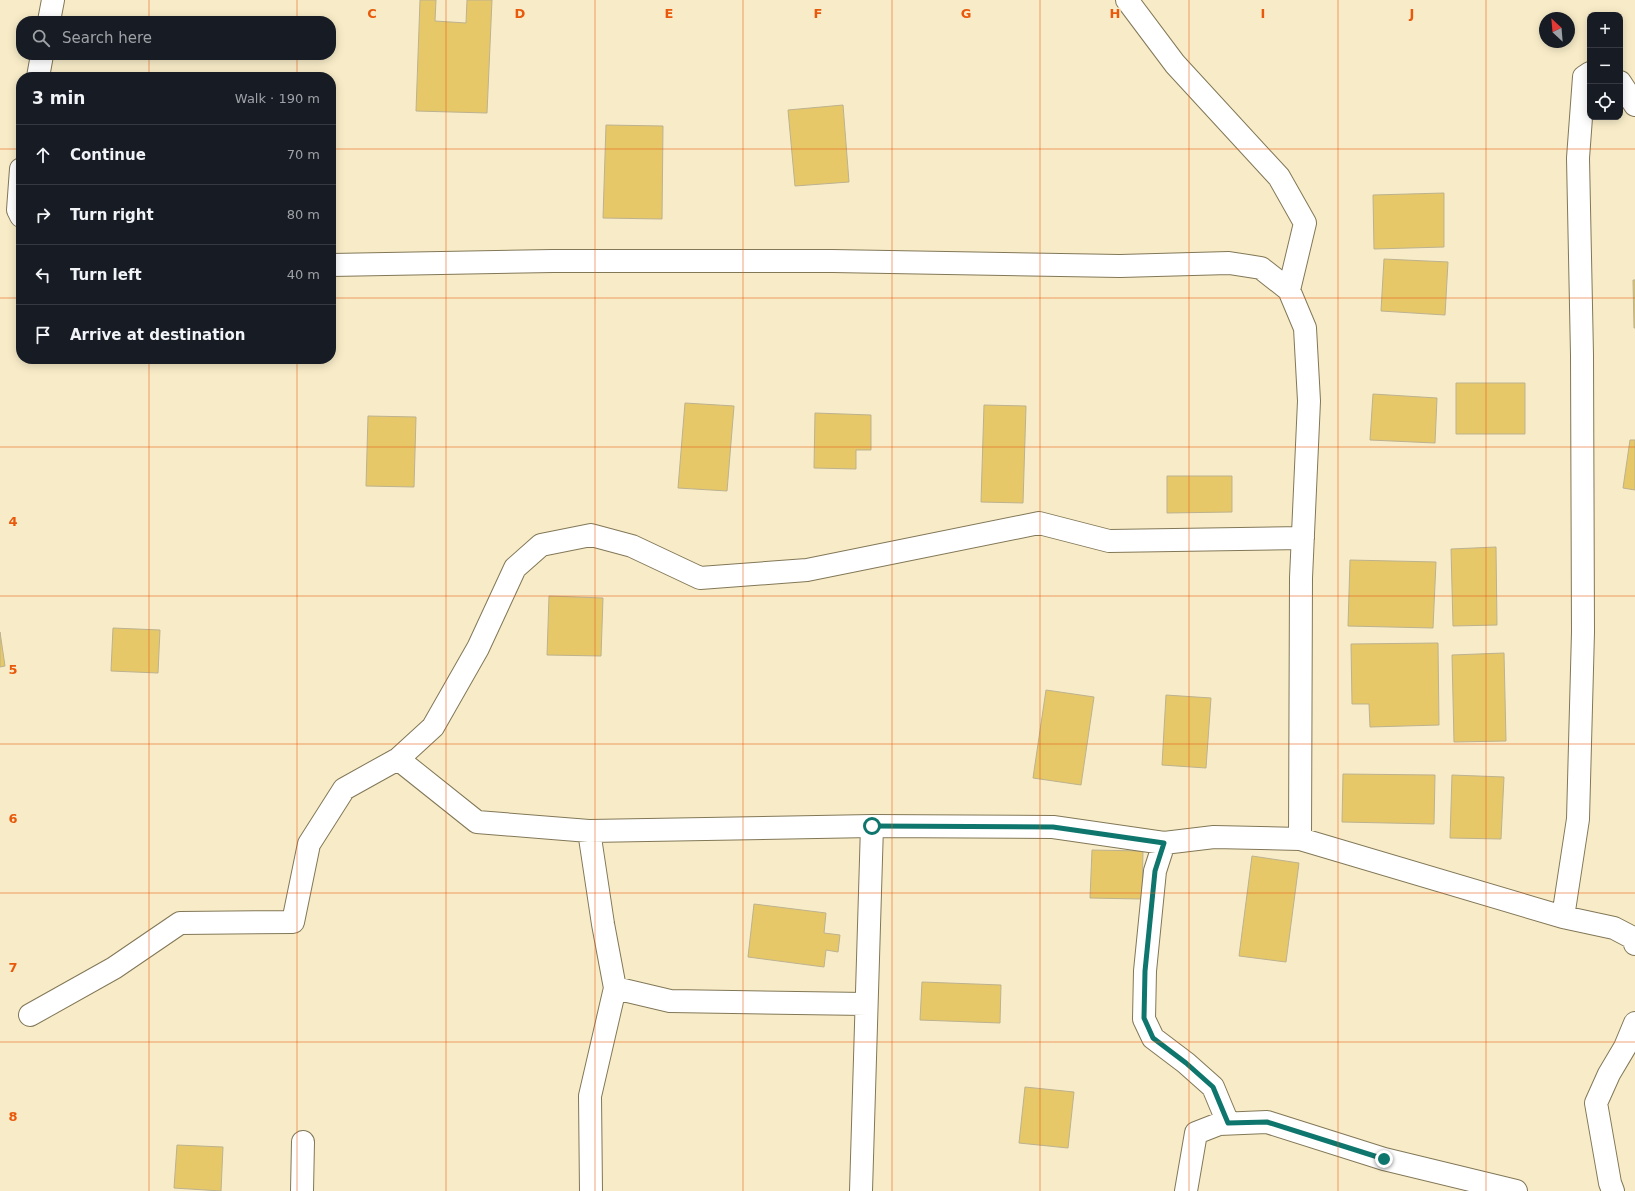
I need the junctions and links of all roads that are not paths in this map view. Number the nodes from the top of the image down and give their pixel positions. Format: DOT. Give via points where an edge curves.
graph roads {
  1 [pos="53,0"];
  2 [pos="1127,0"];
  3 [pos="50,16"];
  4 [pos="41,60"];
  5 [pos="39,72"];
  6 [pos="1587,75"];
  7 [pos="1621,84"];
  8 [pos="1635,105"];
  9 [pos="336,265"];
  10 [pos="1289,290"];
  11 [pos="1303,538"];
  12 [pos="398,759"];
  13 [pos="872,826"];
  14 [pos="589,830"];
  15 [pos="1300,839"];
  16 [pos="1164,843"];
  17 [pos="1563,917"];
  18 [pos="1634,940"];
  19 [pos="615,988"];
  20 [pos="866,1004"];
  21 [pos="30,1015"];
  22 [pos="1635,1024"];
  23 [pos="1228,1123"];
  24 [pos="303,1142"];
  25 [pos="302,1191"];
  26 [pos="591,1191"];
  27 [pos="861,1191"];
  28 [pos="1186,1191"];
  29 [pos="1516,1191"];
  30 [pos="1613,1191"];
  1 -- 3 [label="street"];
  2 -- 10 [label="street" via="1175,64 1280,177 1305,223"];
  4 -- 5 [label="street"];
  6 -- 17 [label="street" via="1584,77 1578,158 1583,577 1578,811"];
  7 -- 8 [label="street"];
  9 -- 10 [label="street" via="553,261 832,261 1120,266 1229,263 1261,268"];
  10 -- 11 [label="street" via="1305,328 1306,342 1309,401"];
  11 -- 12 [label="street" via="1109,541 1039,523 807,570 700,578 632,546 591,535 541,545 515,568 478,648 433,727"];
  11 -- 15 [label="street"];
  12 -- 14 [label="street" via="477,822"];
  12 -- 21 [label="street" via="344,789 309,844 293,922 180,923 114,968"];
  13 -- 14 [label="street"];
  13 -- 16 [label="street" via="1053,827"];
  13 -- 20 [label="street"];
  14 -- 19 [label="street"];
  15 -- 16 [label="street" via="1214,837"];
  15 -- 17 [label="street"];
  16 -- 23 [label="street" via="1155,871 1145,971 1144,1018 1153,1038 1213,1087"];
  17 -- 18 [label="street" via="1614,928"];
  19 -- 20 [label="street" via="670,1001"];
  19 -- 26 [label="street" via="590,1096"];
  20 -- 27 [label="street"];
  22 -- 30 [label="street" via="1596,1103"];
  23 -- 28 [label="street" via="1196,1133"];
  23 -- 29 [label="street" via="1267,1122 1384,1159"];
  24 -- 25 [label="street"];
}
